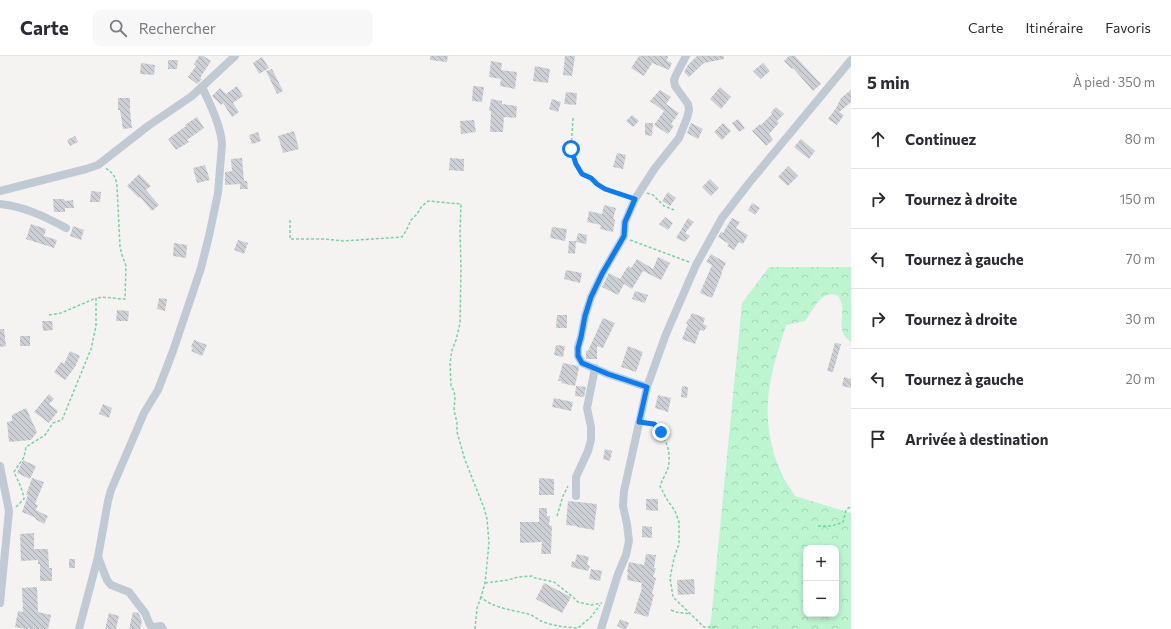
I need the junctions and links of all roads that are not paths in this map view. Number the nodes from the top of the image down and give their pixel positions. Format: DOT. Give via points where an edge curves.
graph roads {
  1 [pos="235,56"];
  2 [pos="686,56"];
  3 [pos="851,60"];
  4 [pos="202,87"];
  5 [pos="0,191"];
  6 [pos="0,204"];
  7 [pos="66,228"];
  8 [pos="595,368"];
  9 [pos="647,387"];
  10 [pos="0,466"];
  11 [pos="576,496"];
  12 [pos="98,557"];
  13 [pos="0,604"];
  14 [pos="79,629"];
  15 [pos="163,629"];
  16 [pos="601,629"];
  1 -- 4 [label="street"];
  2 -- 8 [label="street" via="674,80 675,86 688,104 687,118 679,138 666,152 635,199 625,222 624,236 602,274 585,316 578,356 582,363"];
  3 -- 9 [label="street" via="722,218 696,265 666,334"];
  4 -- 5 [label="street" via="98,165"];
  4 -- 12 [label="street" via="222,137 218,193 209,236 173,352 111,490"];
  6 -- 7 [label="street" via="18,207"];
  8 -- 9 [label="street"];
  8 -- 11 [label="street" via="587,408 591,440 576,477"];
  9 -- 16 [label="street" via="624,491 623,506 629,540"];
  10 -- 13 [label="street" via="9,511"];
  12 -- 14 [label="street"];
  12 -- 15 [label="street" via="111,585 129,592 145,613 150,625 161,626"];
}
